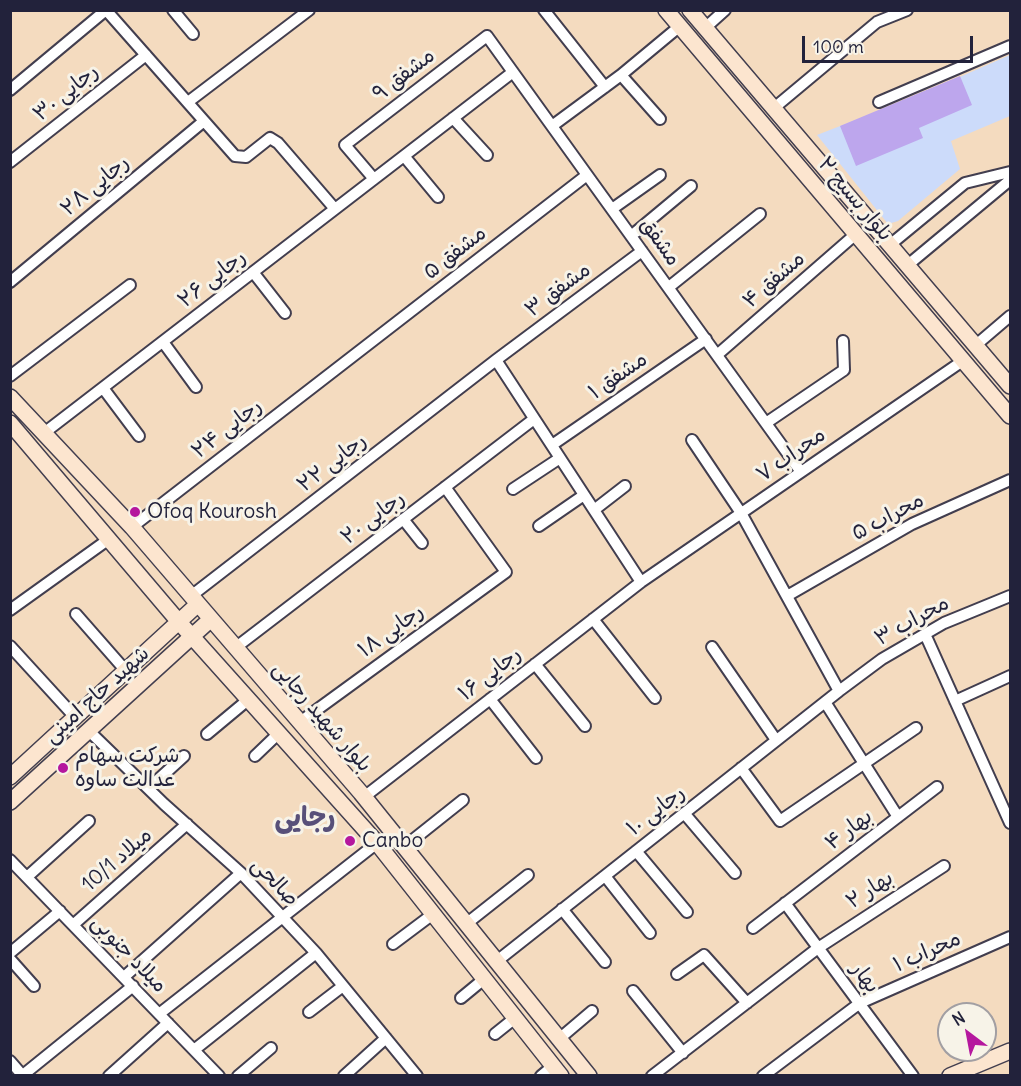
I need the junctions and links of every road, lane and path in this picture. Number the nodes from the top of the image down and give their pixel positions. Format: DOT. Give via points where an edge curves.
graph roads {
  1 [pos="106,10"];
  2 [pos="173,10"];
  3 [pos="309,10"];
  4 [pos="544,10"];
  5 [pos="666,10"];
  6 [pos="690,10"];
  7 [pos="725,10"];
  8 [pos="907,10"];
  9 [pos="680,26"];
  10 [pos="705,28"];
  11 [pos="193,34"];
  12 [pos="487,36"];
  13 [pos="1011,46"];
  14 [pos="724,50"];
  15 [pos="146,55"];
  16 [pos="710,62"];
  17 [pos="513,72"];
  18 [pos="621,75"];
  19 [pos="605,87"];
  20 [pos="10,90"];
  21 [pos="188,102"];
  22 [pos="879,102"];
  23 [pos="774,108"];
  24 [pos="453,118"];
  25 [pos="660,119"];
  26 [pos="204,121"];
  27 [pos="552,126"];
  28 [pos="487,155"];
  29 [pos="404,156"];
  30 [pos="10,162"];
  31 [pos="1011,172"];
  32 [pos="660,174"];
  33 [pos="588,175"];
  34 [pos="374,179"];
  35 [pos="1011,180"];
  36 [pos="691,186"];
  37 [pos="438,197"];
  38 [pos="335,209"];
  39 [pos="612,209"];
  40 [pos="760,214"];
  41 [pos="857,234"];
  42 [pos="631,236"];
  43 [pos="891,244"];
  44 [pos="642,251"];
  45 [pos="909,264"];
  46 [pos="253,272"];
  47 [pos="10,282"];
  48 [pos="130,285"];
  49 [pos="669,287"];
  50 [pos="285,313"];
  51 [pos="1011,316"];
  52 [pos="706,339"];
  53 [pos="843,341"];
  54 [pos="163,342"];
  55 [pos="976,345"];
  56 [pos="717,355"];
  57 [pos="496,360"];
  58 [pos="964,360"];
  59 [pos="346,361"];
  60 [pos="10,376"];
  61 [pos="1011,386"];
  62 [pos="196,387"];
  63 [pos="103,388"];
  64 [pos="10,397"];
  65 [pos="1011,416"];
  66 [pos="534,418"];
  67 [pos="10,423"];
  68 [pos="766,423"];
  69 [pos="44,434"];
  70 [pos="139,436"];
  71 [pos="692,440"];
  72 [pos="552,445"];
  73 [pos="560,458"];
  74 [pos="801,472"];
  75 [pos="1011,480"];
  76 [pos="626,486"];
  77 [pos="445,487"];
  78 [pos="513,489"];
  79 [pos="584,495"];
  80 [pos="594,510"];
  81 [pos="741,513"];
  82 [pos="403,519"];
  83 [pos="539,526"];
  84 [pos="132,527"];
  85 [pos="110,539"];
  86 [pos="422,543"];
  87 [pos="641,582"];
  88 [pos="787,596"];
  89 [pos="1011,596"];
  90 [pos="195,600"];
  91 [pos="10,610"];
  92 [pos="76,614"];
  93 [pos="211,619"];
  94 [pos="593,619"];
  95 [pos="179,621"];
  96 [pos="925,634"];
  97 [pos="192,636"];
  98 [pos="155,645"];
  99 [pos="10,646"];
  100 [pos="712,647"];
  101 [pos="235,648"];
  102 [pos="167,659"];
  103 [pos="535,664"];
  104 [pos="126,671"];
  105 [pos="1011,676"];
  106 [pos="839,691"];
  107 [pos="655,698"];
  108 [pos="249,699"];
  109 [pos="490,699"];
  110 [pos="956,701"];
  111 [pos="825,702"];
  112 [pos="75,717"];
  113 [pos="300,722"];
  114 [pos="585,726"];
  115 [pos="916,728"];
  116 [pos="89,730"];
  117 [pos="279,733"];
  118 [pos="207,734"];
  119 [pos="776,740"];
  120 [pos="184,756"];
  121 [pos="255,756"];
  122 [pos="536,758"];
  123 [pos="863,763"];
  124 [pos="741,768"];
  125 [pos="10,777"];
  126 [pos="937,787"];
  127 [pos="149,788"];
  128 [pos="364,797"];
  129 [pos="463,800"];
  130 [pos="10,802"];
  131 [pos="684,813"];
  132 [pos="898,817"];
  133 [pos="89,820"];
  134 [pos="1011,823"];
  135 [pos="187,824"];
  136 [pos="377,843"];
  137 [pos="404,846"];
  138 [pos="636,851"];
  139 [pos="10,860"];
  140 [pos="944,866"];
  141 [pos="241,873"];
  142 [pos="735,873"];
  143 [pos="528,874"];
  144 [pos="605,876"];
  145 [pos="27,877"];
  146 [pos="785,903"];
  147 [pos="562,909"];
  148 [pos="60,911"];
  149 [pos="687,912"];
  150 [pos="433,914"];
  151 [pos="282,917"];
  152 [pos="466,924"];
  153 [pos="73,925"];
  154 [pos="753,928"];
  155 [pos="650,933"];
  156 [pos="1011,938"];
  157 [pos="393,944"];
  158 [pos="818,948"];
  159 [pos="10,953"];
  160 [pos="316,953"];
  161 [pos="10,960"];
  162 [pos="496,961"];
  163 [pos="605,962"];
  164 [pos="677,974"];
  165 [pos="124,977"];
  166 [pos="484,979"];
  167 [pos="34,986"];
  168 [pos="133,986"];
  169 [pos="343,986"];
  170 [pos="633,991"];
  171 [pos="460,998"];
  172 [pos="747,1003"];
  173 [pos="860,1003"];
  174 [pos="592,1011"];
  175 [pos="309,1012"];
  176 [pos="159,1014"];
  177 [pos="515,1018"];
  178 [pos="168,1023"];
  179 [pos="495,1034"];
  180 [pos="386,1038"];
  181 [pos="559,1039"];
  182 [pos="271,1048"];
  183 [pos="194,1050"];
  184 [pos="1011,1051"];
  185 [pos="683,1053"];
  186 [pos="10,1062"];
  187 [pos="113,1072"];
  188 [pos="215,1072"];
  189 [pos="552,1072"];
  190 [pos="765,1074"];
  191 [pos="23,1075"];
  192 [pos="202,1076"];
  193 [pos="238,1076"];
  194 [pos="344,1076"];
  195 [pos="417,1076"];
  196 [pos="589,1076"];
  197 [pos="652,1076"];
  198 [pos="913,1076"];
  199 [pos="950,1076"];
  1 -- 15 [label="street"];
  1 -- 20 [label="street"];
  2 -- 11 [label="street"];
  3 -- 21 [label="street"];
  4 -- 19 [label="street"];
  5 -- 9 [label="main road, بلوار بسیج ۲"];
  6 -- 10 [label="main road, بلوار بسیج ۲"];
  7 -- 10 [label="street"];
  8 -- 23 [label="street" via="877,22"];
  9 -- 16 [label="main road, بلوار بسیج ۲"];
  9 -- 18 [label="street"];
  10 -- 14 [label="main road, بلوار بسیج ۲"];
  12 -- 17 [label="street, مشفق"];
  12 -- 34 [label="street, مشفق ۹" via="345,146"];
  13 -- 22 [label="street"];
  14 -- 16 [label="main road"];
  14 -- 23 [label="main road, بلوار بسیج ۲"];
  15 -- 21 [label="street"];
  15 -- 30 [label="street, رجایی ۳۰"];
  16 -- 41 [label="main road, بلوار بسیج ۲"];
  17 -- 24 [label="street, رجایی ۲۶"];
  17 -- 27 [label="street, مشفق"];
  18 -- 19 [label="street"];
  18 -- 25 [label="street"];
  19 -- 27 [label="street"];
  21 -- 26 [label="street"];
  23 -- 43 [label="main road, بلوار بسیج ۲"];
  24 -- 28 [label="street"];
  24 -- 29 [label="street, رجایی ۲۶"];
  26 -- 38 [label="street" via="235,156 246,158 270,138 278,143"];
  26 -- 47 [label="street, رجایی ۲۸"];
  27 -- 33 [label="street, مشفق"];
  29 -- 34 [label="street, رجایی ۲۶"];
  29 -- 37 [label="street"];
  31 -- 43 [label="street" via="965,183"];
  32 -- 39 [label="street"];
  33 -- 39 [label="street, مشفق"];
  33 -- 59 [label="street, مشفق ۵"];
  34 -- 38 [label="street, رجایی ۲۶"];
  35 -- 45 [label="street"];
  36 -- 42 [label="street"];
  38 -- 46 [label="street, رجایی ۲۶"];
  39 -- 42 [label="street, مشفق"];
  40 -- 49 [label="street"];
  41 -- 56 [label="street, مشفق ۴"];
  41 -- 58 [label="main road, بلوار بسیج ۲"];
  42 -- 44 [label="street, مشفق"];
  43 -- 45 [label="main road, بلوار بسیج ۲"];
  44 -- 49 [label="street, مشفق"];
  44 -- 57 [label="street, مشفق ۳"];
  45 -- 55 [label="main road, بلوار بسیج ۲"];
  46 -- 50 [label="street"];
  46 -- 54 [label="street, رجایی ۲۶"];
  48 -- 60 [label="street"];
  49 -- 52 [label="street, مشفق"];
  51 -- 55 [label="street"];
  52 -- 56 [label="street, مشفق"];
  52 -- 72 [label="street, مشفق ۱"];
  53 -- 68 [label="street" via="844,370"];
  54 -- 62 [label="street"];
  54 -- 63 [label="street, رجایی ۲۶"];
  55 -- 61 [label="main road, بلوار بسیج ۲"];
  56 -- 68 [label="street, مشفق"];
  57 -- 66 [label="street"];
  57 -- 90 [label="street, رجایی ۲۲"];
  58 -- 65 [label="main road, بلوار بسیج ۲"];
  58 -- 74 [label="street, محراب ۷"];
  59 -- 84 [label="street, رجایی ۲۴"];
  63 -- 69 [label="street, رجایی ۲۶"];
  63 -- 70 [label="street"];
  64 -- 69 [label="main road, بلوار شهید رجایی"];
  66 -- 72 [label="street"];
  66 -- 77 [label="street, رجایی ۲۰"];
  67 -- 85 [label="main road, بلوار شهید رجایی"];
  68 -- 74 [label="street, مشفق"];
  69 -- 84 [label="main road, بلوار شهید رجایی"];
  71 -- 81 [label="street"];
  72 -- 73 [label="street"];
  73 -- 78 [label="street"];
  73 -- 79 [label="street"];
  74 -- 81 [label="street, محراب ۷"];
  75 -- 88 [label="street, محراب ۵" via="912,524"];
  76 -- 80 [label="street"];
  77 -- 82 [label="street, رجایی ۲۰"];
  77 -- 113 [label="street, رجایی ۱۸" via="506,572"];
  79 -- 80 [label="street"];
  79 -- 83 [label="street"];
  80 -- 87 [label="street"];
  81 -- 87 [label="street, محراب ۷"];
  81 -- 88 [label="street"];
  82 -- 86 [label="street"];
  82 -- 101 [label="street, رجایی ۲۰"];
  84 -- 90 [label="main road, بلوار شهید رجایی"];
  85 -- 91 [label="street"];
  85 -- 95 [label="main road, بلوار شهید رجایی"];
  87 -- 94 [label="street, رجایی ۱۶"];
  88 -- 106 [label="street"];
  89 -- 96 [label="street, محراب ۳"];
  90 -- 93 [label="main road, بلوار شهید رجایی"];
  90 -- 95 [label="main road, شهید حاج امینی"];
  92 -- 104 [label="street"];
  93 -- 97 [label="main road, شهید حاج امینی"];
  93 -- 101 [label="main road, بلوار شهید رجایی"];
  94 -- 103 [label="street, رجایی ۱۶"];
  94 -- 107 [label="street"];
  95 -- 97 [label="main road, بلوار شهید رجایی"];
  95 -- 98 [label="main road, شهید حاج امینی"];
  96 -- 106 [label="street, محراب ۳"];
  96 -- 110 [label="street"];
  97 -- 102 [label="main road, شهید حاج امینی"];
  97 -- 108 [label="main road, بلوار شهید رجایی"];
  98 -- 102 [label="main road" via="166,648"];
  98 -- 104 [label="main road, شهید حاج امینی"];
  99 -- 112 [label="street"];
  100 -- 119 [label="street"];
  101 -- 113 [label="main road, بلوار شهید رجایی"];
  102 -- 116 [label="main road, شهید حاج امینی"];
  103 -- 109 [label="street, رجایی ۱۶"];
  103 -- 114 [label="street"];
  104 -- 112 [label="main road, شهید حاج امینی"];
  105 -- 110 [label="street"];
  106 -- 111 [label="street, رجایی ۱۰"];
  108 -- 117 [label="main road, بلوار شهید رجایی"];
  108 -- 118 [label="street"];
  109 -- 122 [label="street"];
  109 -- 128 [label="street, رجایی ۱۶"];
  110 -- 134 [label="street"];
  111 -- 119 [label="street, رجایی ۱۰"];
  111 -- 123 [label="street"];
  112 -- 125 [label="main road, شهید حاج امینی"];
  113 -- 128 [label="main road, بلوار شهید رجایی"];
  115 -- 123 [label="street"];
  116 -- 127 [label="street, صالحی"];
  116 -- 130 [label="main road, شهید حاج امینی"];
  117 -- 121 [label="street"];
  117 -- 136 [label="main road, بلوار شهید رجایی"];
  119 -- 124 [label="street, رجایی ۱۰"];
  120 -- 127 [label="street"];
  123 -- 124 [label="street" via="780,821"];
  123 -- 132 [label="street"];
  124 -- 131 [label="street, رجایی ۱۰"];
  126 -- 132 [label="street, بهار ۴"];
  127 -- 135 [label="street, صالحی"];
  128 -- 137 [label="main road, بلوار شهید رجایی"];
  129 -- 137 [label="street"];
  131 -- 138 [label="street, رجایی ۱۰"];
  131 -- 142 [label="street"];
  132 -- 146 [label="street, بهار ۴"];
  133 -- 145 [label="street"];
  135 -- 141 [label="street, صالحی"];
  135 -- 153 [label="street, میلاد 10/1"];
  136 -- 150 [label="main road, بلوار شهید رجایی"];
  136 -- 151 [label="street"];
  137 -- 152 [label="main road, بلوار شهید رجایی"];
  138 -- 144 [label="street, رجایی ۱۰"];
  138 -- 149 [label="street"];
  139 -- 145 [label="street, میلاد جنوبی"];
  140 -- 158 [label="street, بهار ۲"];
  141 -- 151 [label="street, صالحی"];
  141 -- 165 [label="street"];
  143 -- 152 [label="street"];
  144 -- 147 [label="street, رجایی ۱۰"];
  144 -- 155 [label="street"];
  145 -- 148 [label="street, میلاد جنوبی"];
  146 -- 154 [label="street, بهار ۴"];
  146 -- 158 [label="street, بهار"];
  147 -- 162 [label="street, رجایی ۱۰"];
  147 -- 163 [label="street"];
  148 -- 153 [label="street, میلاد جنوبی"];
  148 -- 159 [label="street"];
  150 -- 157 [label="street"];
  150 -- 166 [label="main road, بلوار شهید رجایی"];
  151 -- 160 [label="street, صالحی"];
  151 -- 176 [label="street"];
  152 -- 162 [label="main road, بلوار شهید رجایی"];
  153 -- 165 [label="street, میلاد جنوبی"];
  156 -- 173 [label="street, محراب ۱"];
  158 -- 172 [label="street, بهار ۲"];
  158 -- 173 [label="street, بهار"];
  160 -- 169 [label="street, صالحی"];
  160 -- 183 [label="street"];
  161 -- 167 [label="street"];
  162 -- 181 [label="main road, بلوار شهید رجایی"];
  164 -- 172 [label="street" via="704,955"];
  165 -- 168 [label="street, میلاد جنوبی"];
  166 -- 171 [label="street"];
  166 -- 177 [label="main road, بلوار شهید رجایی"];
  168 -- 176 [label="street, میلاد جنوبی"];
  168 -- 191 [label="street"];
  169 -- 175 [label="street"];
  169 -- 180 [label="street, صالحی"];
  170 -- 185 [label="street"];
  172 -- 185 [label="street, بهار ۲"];
  173 -- 190 [label="street, محراب ۱"];
  173 -- 198 [label="street, بهار"];
  174 -- 181 [label="street"];
  176 -- 178 [label="street, میلاد جنوبی"];
  177 -- 179 [label="street"];
  177 -- 189 [label="main road, بلوار شهید رجایی"];
  178 -- 183 [label="street, میلاد جنوبی"];
  178 -- 187 [label="street"];
  180 -- 194 [label="street"];
  180 -- 195 [label="street, صالحی"];
  181 -- 196 [label="main road, بلوار شهید رجایی"];
  182 -- 193 [label="street"];
  183 -- 188 [label="street, میلاد جنوبی"];
  184 -- 199 [label="main road"];
  185 -- 197 [label="street, بهار ۲"];
  186 -- 191 [label="street"];
  188 -- 192 [label="street"];
}
